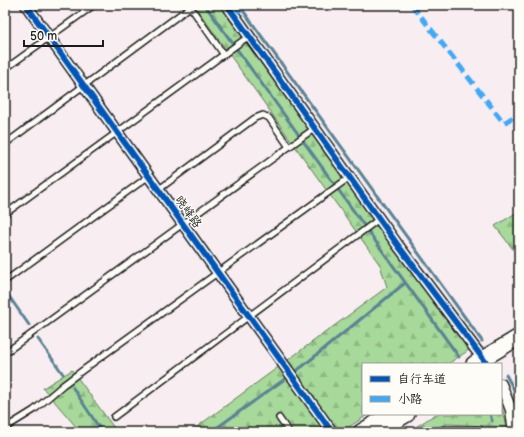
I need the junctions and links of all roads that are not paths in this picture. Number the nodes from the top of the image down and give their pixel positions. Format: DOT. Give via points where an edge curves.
graph roads {
  1 [pos="26,5"];
  2 [pos="94,5"];
  3 [pos="227,5"];
  4 [pos="189,6"];
  5 [pos="249,36"];
  6 [pos="49,37"];
  7 [pos="224,55"];
  8 [pos="5,69"];
  9 [pos="84,86"];
  10 [pos="315,128"];
  11 [pos="118,132"];
  12 [pos="5,144"];
  13 [pos="289,147"];
  14 [pos="149,176"];
  15 [pos="350,177"];
  16 [pos="158,190"];
  17 [pos="5,214"];
  18 [pos="379,219"];
  19 [pos="183,224"];
  20 [pos="218,272"];
  21 [pos="5,281"];
  22 [pos="249,316"];
  23 [pos="519,337"];
  24 [pos="519,346"];
  25 [pos="5,353"];
  26 [pos="483,363"];
  27 [pos="502,387"];
  28 [pos="389,415"];
  29 [pos="405,415"];
  30 [pos="114,417"];
  31 [pos="279,418"];
  32 [pos="5,428"];
  33 [pos="289,432"];
  34 [pos="332,432"];
  35 [pos="361,432"];
  36 [pos="377,432"];
  37 [pos="444,432"];
  38 [pos="479,432"];
  39 [pos="514,432"];
  1 -- 6 [label="street, 晓峰路"];
  2 -- 6 [label="lane"];
  3 -- 5 [label="street"];
  4 -- 7 [label="lane"];
  4 -- 9 [label="lane"];
  5 -- 7 [label="lane"];
  5 -- 10 [label="street"];
  6 -- 8 [label="lane"];
  6 -- 9 [label="street, 晓峰路"];
  7 -- 11 [label="lane"];
  9 -- 11 [label="street, 晓峰路"];
  9 -- 12 [label="lane"];
  10 -- 13 [label="lane"];
  10 -- 15 [label="street"];
  11 -- 14 [label="street, 晓峰路"];
  11 -- 17 [label="lane"];
  13 -- 16 [label="lane" via="269,118 263,115 255,118"];
  13 -- 19 [label="lane"];
  14 -- 16 [label="street, 晓峰路"];
  14 -- 21 [label="lane"];
  15 -- 18 [label="street"];
  15 -- 20 [label="lane"];
  16 -- 19 [label="street, 晓峰路"];
  18 -- 22 [label="lane"];
  18 -- 26 [label="street"];
  19 -- 20 [label="street, 晓峰路"];
  19 -- 25 [label="lane"];
  20 -- 22 [label="street, 晓峰路"];
  20 -- 32 [label="lane" via="78,374 34,410"];
  22 -- 30 [label="lane"];
  22 -- 34 [label="street, 晓峰路"];
  23 -- 26 [label="main road"];
  24 -- 26 [label="main road"];
  27 -- 39 [label="street" via="511,410"];
  28 -- 35 [label="main road"];
  29 -- 36 [label="main road"];
  31 -- 33 [label="lane"];
  37 -- 38 [label="street"];
}
